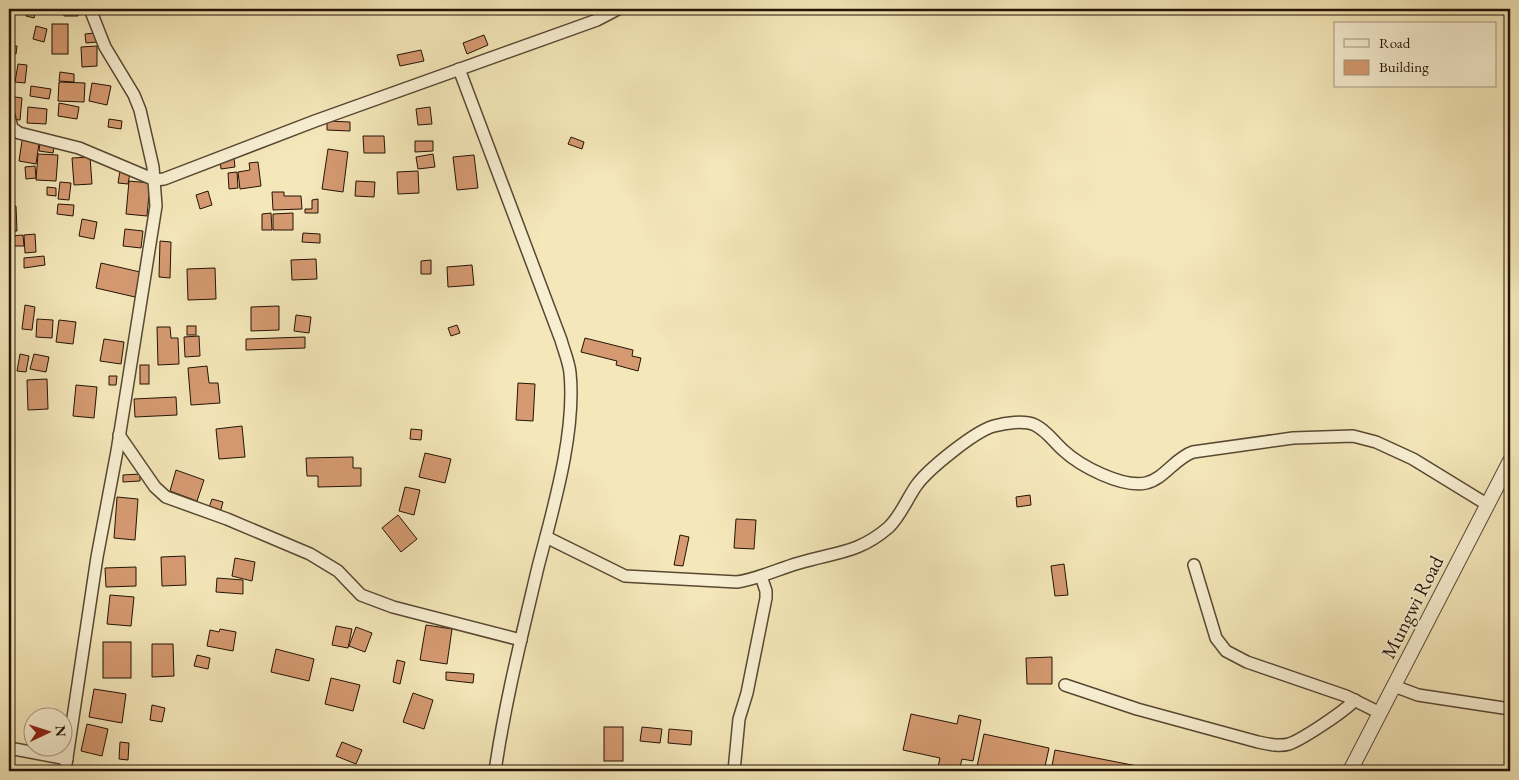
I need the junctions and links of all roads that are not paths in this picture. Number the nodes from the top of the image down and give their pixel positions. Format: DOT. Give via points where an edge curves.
graph roads {
  1 [pos="90,9"];
  2 [pos="618,9"];
  3 [pos="458,70"];
  4 [pos="9,116"];
  5 [pos="10,131"];
  6 [pos="155,180"];
  7 [pos="119,435"];
  8 [pos="1510,461"];
  9 [pos="1488,505"];
  10 [pos="546,537"];
  11 [pos="1194,565"];
  12 [pos="760,576"];
  13 [pos="521,640"];
  14 [pos="1065,685"];
  15 [pos="1394,686"];
  16 [pos="1355,700"];
  17 [pos="1510,708"];
  18 [pos="1380,713"];
  19 [pos="9,748"];
  20 [pos="67,759"];
  21 [pos="65,771"];
  22 [pos="494,771"];
  23 [pos="734,771"];
  24 [pos="1350,771"];
  1 -- 6 [label="street" via="105,48 140,110"];
  2 -- 3 [label="street" via="597,20"];
  3 -- 6 [label="street" via="315,121 173,178"];
  3 -- 10 [label="street" via="570,370 569,423"];
  4 -- 5 [label="street"];
  5 -- 6 [label="street" via="79,148"];
  6 -- 7 [label="street" via="156,219"];
  7 -- 13 [label="street" via="155,487 166,497 310,554 338,571 361,595 393,607"];
  7 -- 20 [label="street"];
  8 -- 9 [label="street, Mungwi Road"];
  9 -- 12 [label="street" via="1406,455 1353,436 1293,438 1193,452 1178,459 1160,476 1134,483 1080,464 1033,424 1012,422 992,426 928,471 890,526 864,545"];
  9 -- 15 [label="street, Mungwi Road"];
  10 -- 12 [label="street" via="625,576 737,582"];
  10 -- 13 [label="street"];
  11 -- 16 [label="street" via="1216,638 1226,651 1247,662"];
  12 -- 23 [label="street" via="766,598 739,718"];
  13 -- 22 [label="street"];
  14 -- 16 [label="street" via="1137,709 1277,745 1289,744 1335,717"];
  15 -- 17 [label="street" via="1418,695"];
  15 -- 18 [label="street, Mungwi Road"];
  16 -- 18 [label="street"];
  18 -- 24 [label="street, Mungwi Road"];
  19 -- 20 [label="street"];
  20 -- 21 [label="street"];
}
